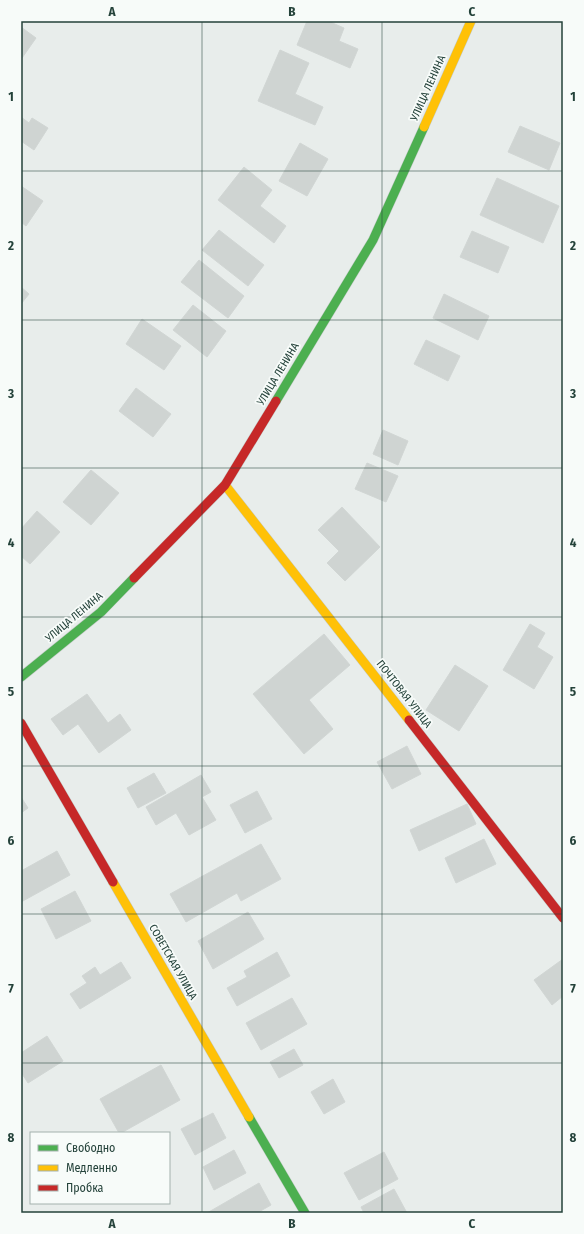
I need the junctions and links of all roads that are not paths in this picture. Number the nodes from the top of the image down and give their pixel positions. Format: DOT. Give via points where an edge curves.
graph roads {
  1 [pos="472,21"];
  2 [pos="226,485"];
  3 [pos="21,677"];
  4 [pos="21,723"];
  5 [pos="563,918"];
  6 [pos="305,1213"];
  1 -- 2 [label="street, УЛИЦА ЛЕНИНА" via="372,240"];
  2 -- 3 [label="street, УЛИЦА ЛЕНИНА" via="101,612"];
  2 -- 5 [label="street, ПОЧТОВАЯ УЛИЦА"];
  4 -- 6 [label="street, СОВЕТСКАЯ УЛИЦА"];
}
